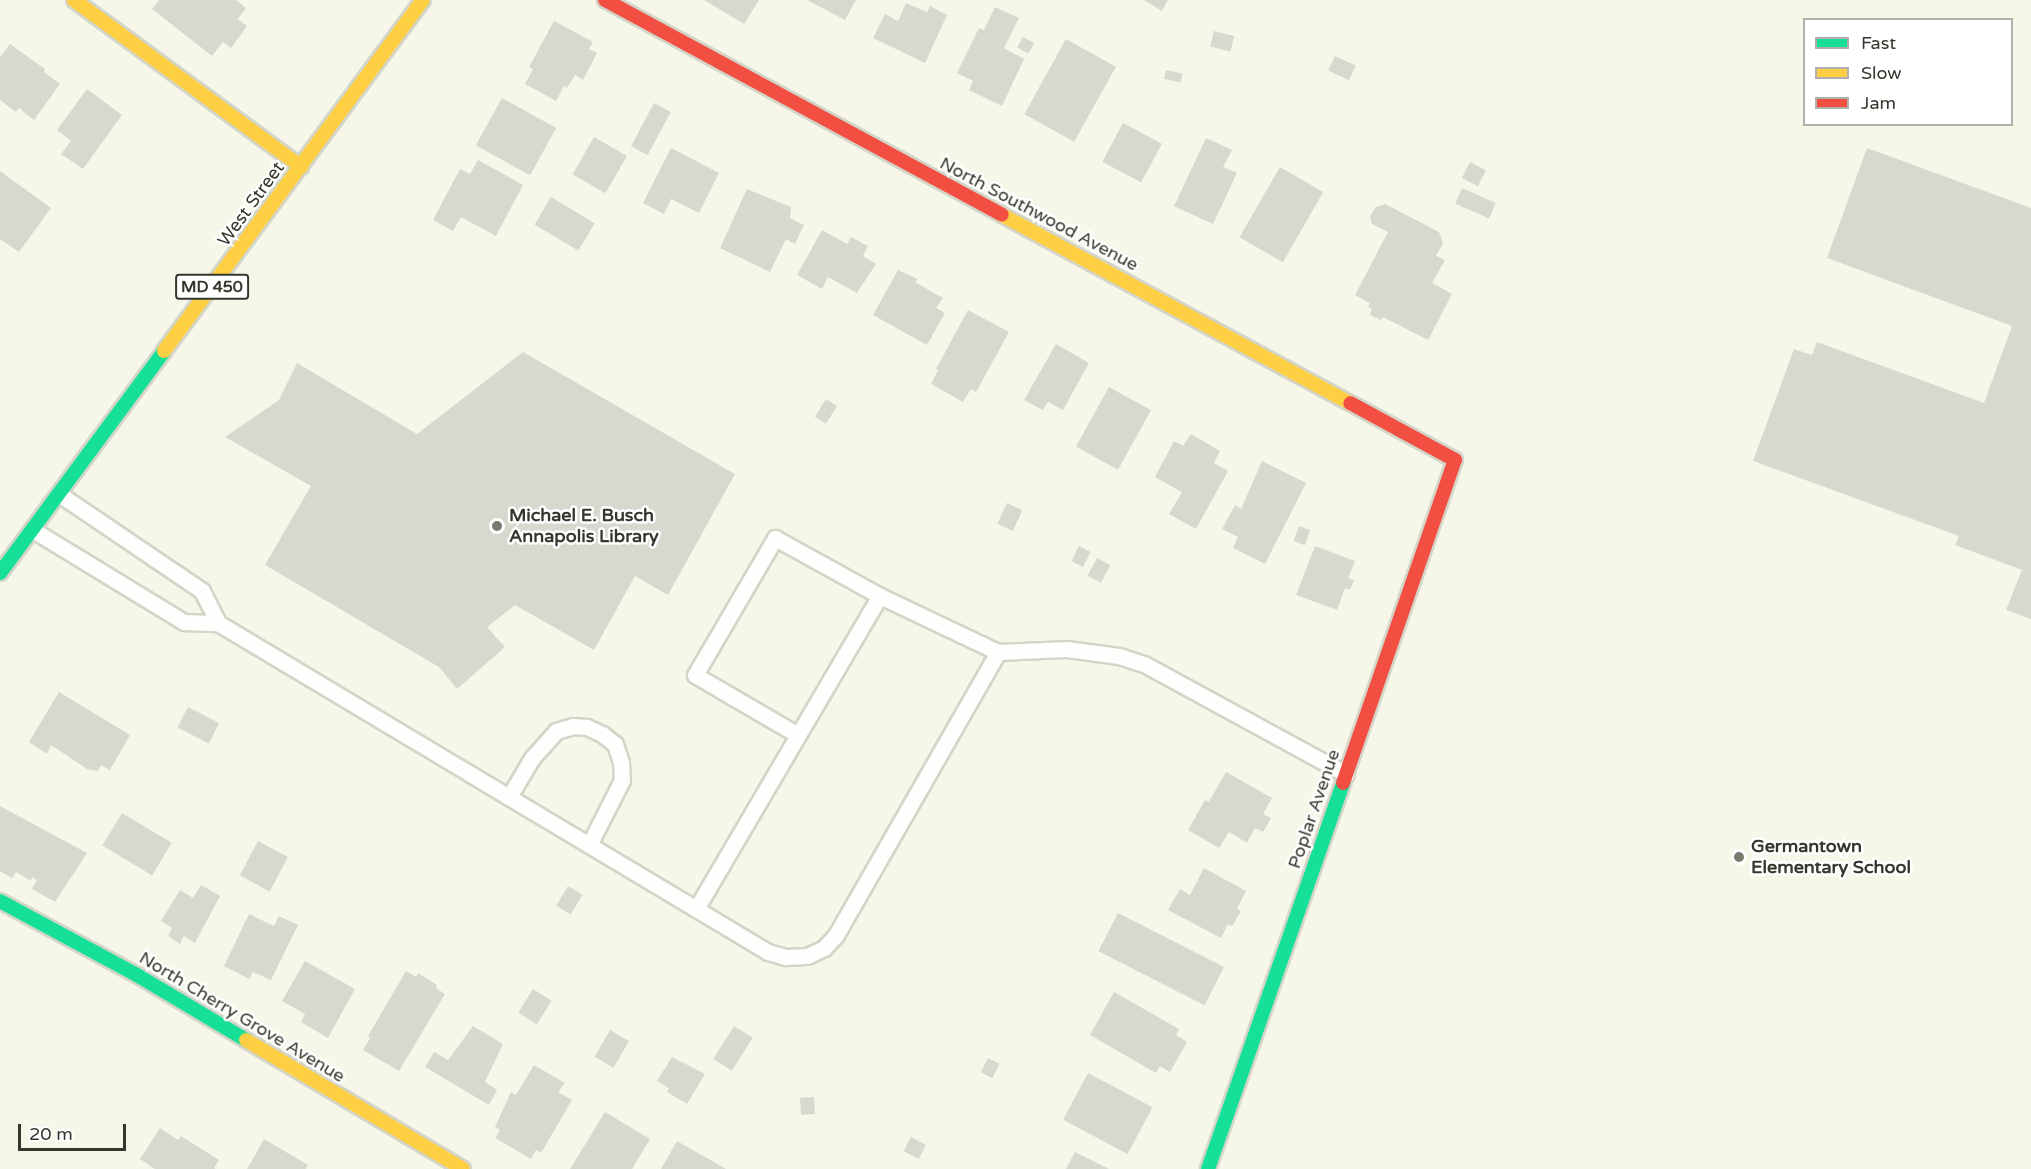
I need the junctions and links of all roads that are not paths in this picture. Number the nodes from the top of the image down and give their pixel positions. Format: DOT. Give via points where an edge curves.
graph roads {
  1 [pos="74,0"];
  2 [pos="423,0"];
  3 [pos="605,0"];
  4 [pos="301,167"];
  5 [pos="1455,460"];
  6 [pos="59,494"];
  7 [pos="33,530"];
  8 [pos="0,573"];
  9 [pos="880,596"];
  10 [pos="218,623"];
  11 [pos="998,652"];
  12 [pos="798,735"];
  13 [pos="1346,774"];
  14 [pos="509,797"];
  15 [pos="589,845"];
  16 [pos="0,901"];
  17 [pos="696,909"];
  18 [pos="463,1169"];
  19 [pos="1208,1169"];
  1 -- 4 [label="street"];
  2 -- 4 [label="street, West Street / MD 450"];
  3 -- 5 [label="street, North Southwood Avenue"];
  4 -- 6 [label="street, West Street / MD 450"];
  5 -- 13 [label="street, Poplar Avenue"];
  6 -- 7 [label="street, West Street / MD 450"];
  6 -- 10 [label="lane" via="202,591"];
  7 -- 8 [label="street, West Street / MD 450"];
  7 -- 10 [label="lane" via="184,622"];
  9 -- 11 [label="lane"];
  9 -- 12 [label="lane"];
  9 -- 12 [label="lane" via="775,538 695,675"];
  10 -- 14 [label="lane"];
  11 -- 13 [label="lane" via="1067,649 1119,656 1144,664"];
  11 -- 17 [label="lane" via="836,934 824,948 807,956 786,957 768,952"];
  12 -- 17 [label="lane"];
  13 -- 19 [label="street, Poplar Avenue"];
  14 -- 15 [label="lane"];
  14 -- 15 [label="lane" via="532,758 556,731 573,726 602,734 615,744 622,780"];
  15 -- 17 [label="lane"];
  16 -- 18 [label="street, North Cherry Grove Avenue" via="137,975"];
}
